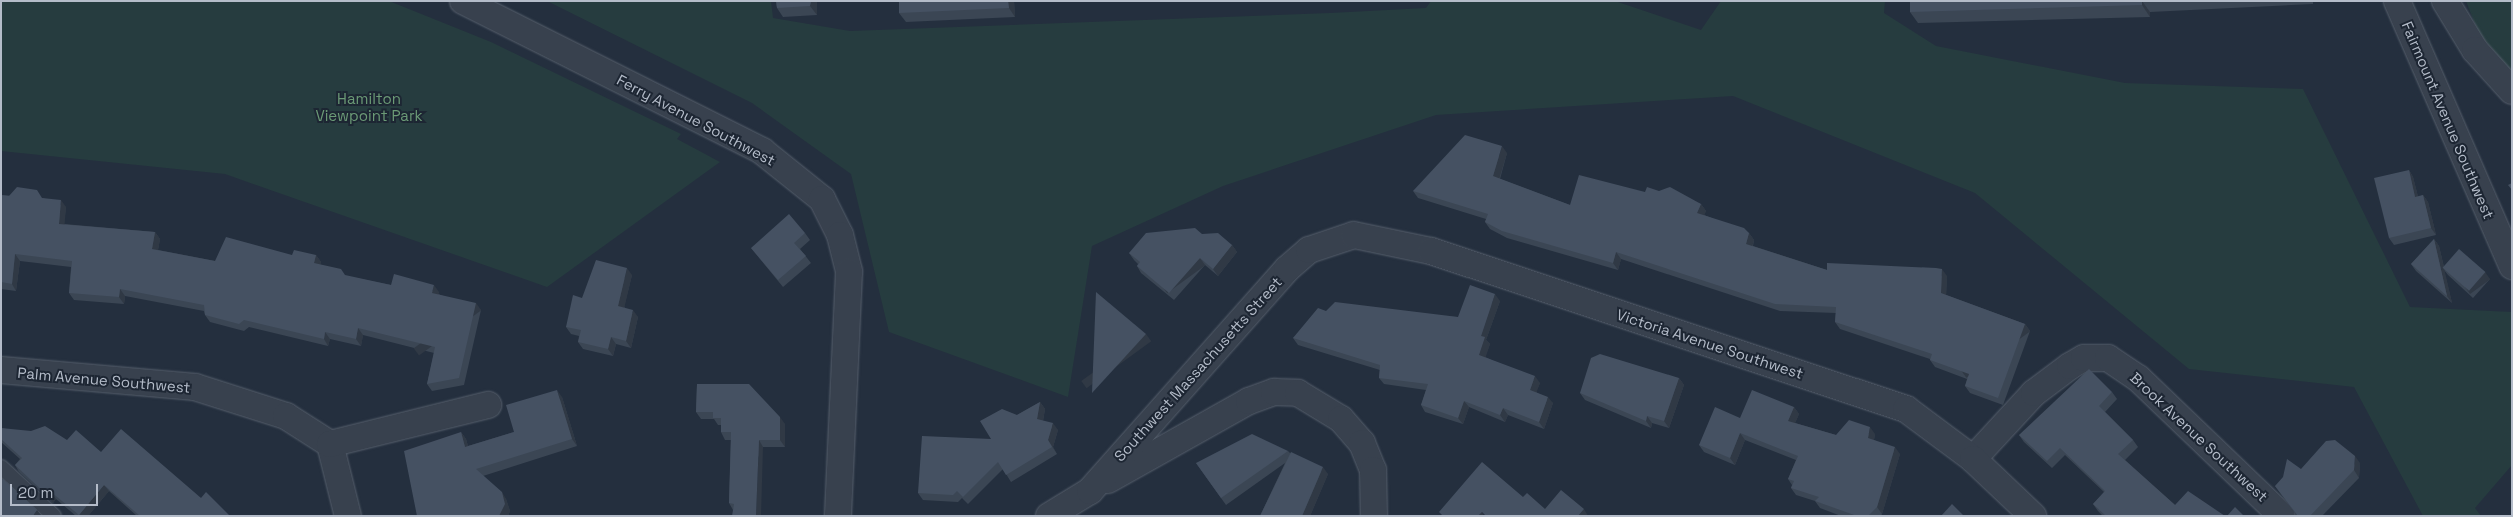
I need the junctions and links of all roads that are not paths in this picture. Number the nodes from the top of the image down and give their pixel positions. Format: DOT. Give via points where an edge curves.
graph roads {
  1 [pos="463,1"];
  2 [pos="2397,1"];
  3 [pos="2445,1"];
  4 [pos="2512,91"];
  5 [pos="1354,235"];
  6 [pos="2512,266"];
  7 [pos="1,370"];
  8 [pos="488,405"];
  9 [pos="330,444"];
  10 [pos="1973,459"];
  11 [pos="1,467"];
  12 [pos="1090,491"];
  13 [pos="54,516"];
  14 [pos="348,516"];
  15 [pos="838,516"];
  16 [pos="1049,516"];
  17 [pos="1374,516"];
  18 [pos="2033,516"];
  19 [pos="2282,516"];
  1 -- 15 [label="street, Ferry Avenue Southwest" via="762,151 822,200 840,235 849,272"];
  2 -- 6 [label="street, Fairmount Avenue Southwest"];
  3 -- 4 [label="street" via="2475,50"];
  5 -- 10 [label="street, Victoria Avenue Southwest" via="1431,251 1906,409"];
  5 -- 12 [label="street, Southwest Massachusetts Street" via="1309,250 1287,269"];
  7 -- 9 [label="street, Palm Avenue Southwest" via="195,388 286,416"];
  8 -- 9 [label="street"];
  9 -- 14 [label="street"];
  10 -- 18 [label="street, Victoria Avenue Southwest"];
  10 -- 19 [label="street, Brook Avenue Southwest" via="2034,393 2084,358 2108,358 2125,367"];
  11 -- 13 [label="lane"];
  12 -- 16 [label="street, Southwest Massachusetts Street"];
  12 -- 17 [label="street" via="1249,401 1274,392 1298,393 1341,419 1362,443 1373,470"];
}
